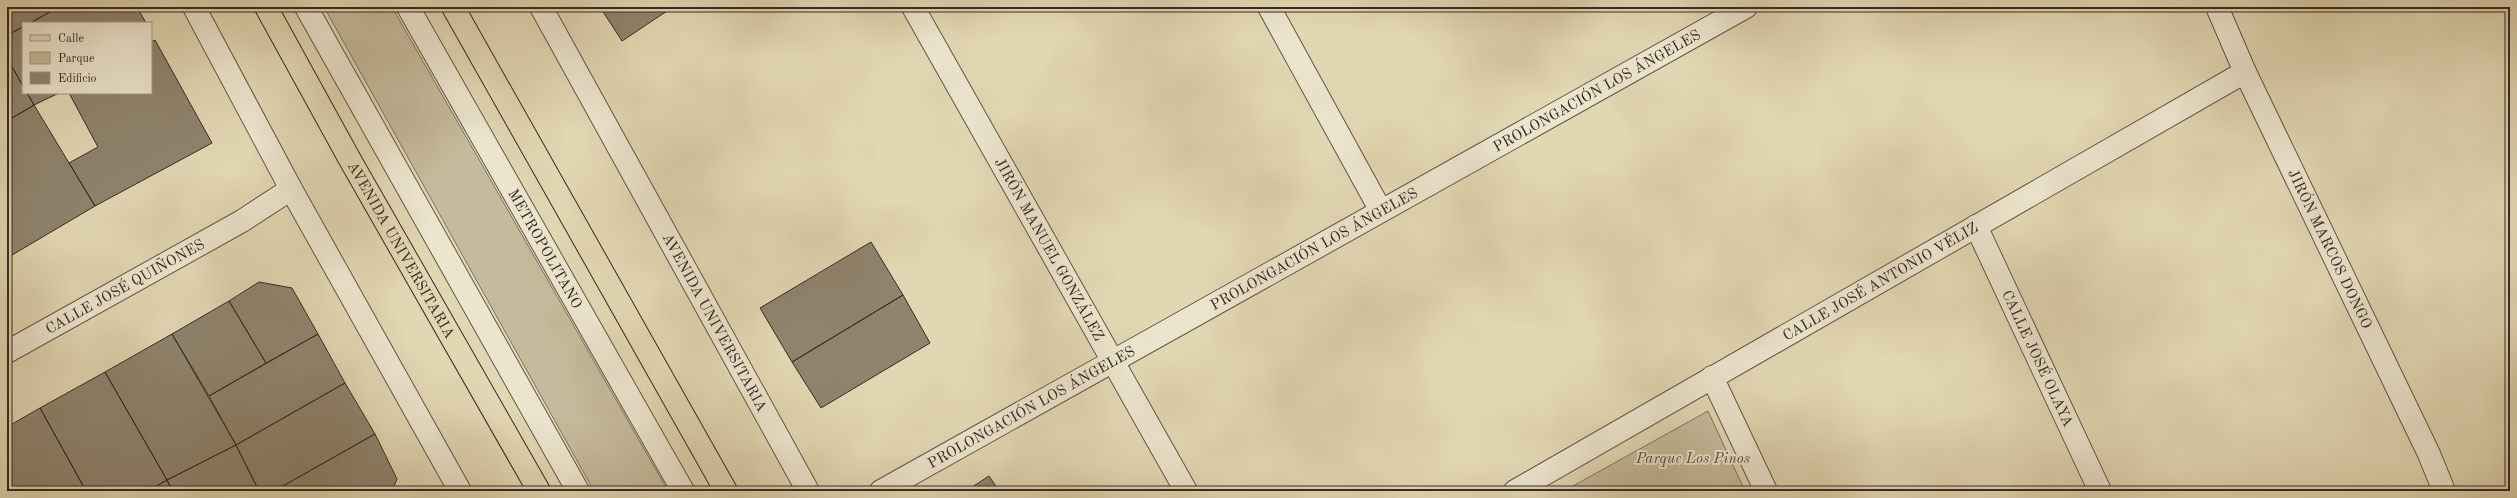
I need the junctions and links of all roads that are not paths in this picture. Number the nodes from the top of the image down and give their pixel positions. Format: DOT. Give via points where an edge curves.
graph roads {
  1 [pos="194,7"];
  2 [pos="266,7"];
  3 [pos="306,7"];
  4 [pos="408,7"];
  5 [pos="453,7"];
  6 [pos="541,7"];
  7 [pos="913,7"];
  8 [pos="1269,7"];
  9 [pos="1746,7"];
  10 [pos="2217,7"];
  11 [pos="2245,72"];
  12 [pos="291,189"];
  13 [pos="1381,211"];
  14 [pos="1976,226"];
  15 [pos="7,352"];
  16 [pos="1114,361"];
  17 [pos="1712,376"];
  18 [pos="460,491"];
  19 [pos="539,491"];
  20 [pos="578,491"];
  21 [pos="683,491"];
  22 [pos="726,491"];
  23 [pos="808,491"];
  24 [pos="881,491"];
  25 [pos="1186,491"];
  26 [pos="1515,491"];
  27 [pos="1766,491"];
  28 [pos="2100,491"];
  29 [pos="2444,491"];
  1 -- 12 [label="street"];
  2 -- 19 [label="main road, AVENIDA UNIVERSITARIA"];
  3 -- 20 [label="street"];
  4 -- 21 [label="street, METROPOLITANO"];
  5 -- 22 [label="main road"];
  6 -- 23 [label="street, AVENIDA UNIVERSITARIA"];
  7 -- 16 [label="street, JIRÓN MANUEL GONZÁLEZ"];
  8 -- 13 [label="street"];
  9 -- 13 [label="street, PROLONGACIÓN LOS ÁNGELES"];
  10 -- 11 [label="street, JIRÓN MARCOS DONGO"];
  11 -- 14 [label="street, CALLE JOSÉ ANTONIO VÉLIZ"];
  11 -- 29 [label="street, JIRÓN MARCOS DONGO" via="2429,454"];
  12 -- 15 [label="street, CALLE JOSÉ QUIÑONES" via="242,222"];
  12 -- 18 [label="street"];
  13 -- 16 [label="street, PROLONGACIÓN LOS ÁNGELES"];
  14 -- 17 [label="street, CALLE JOSÉ ANTONIO VÉLIZ"];
  14 -- 28 [label="street, CALLE JOSÉ OLAYA"];
  16 -- 24 [label="street, PROLONGACIÓN LOS ÁNGELES"];
  16 -- 25 [label="street, JIRÓN MANUEL GONZÁLEZ"];
  17 -- 26 [label="street, CALLE JOSÉ ANTONIO VÉLIZ"];
  17 -- 27 [label="street"];
}
